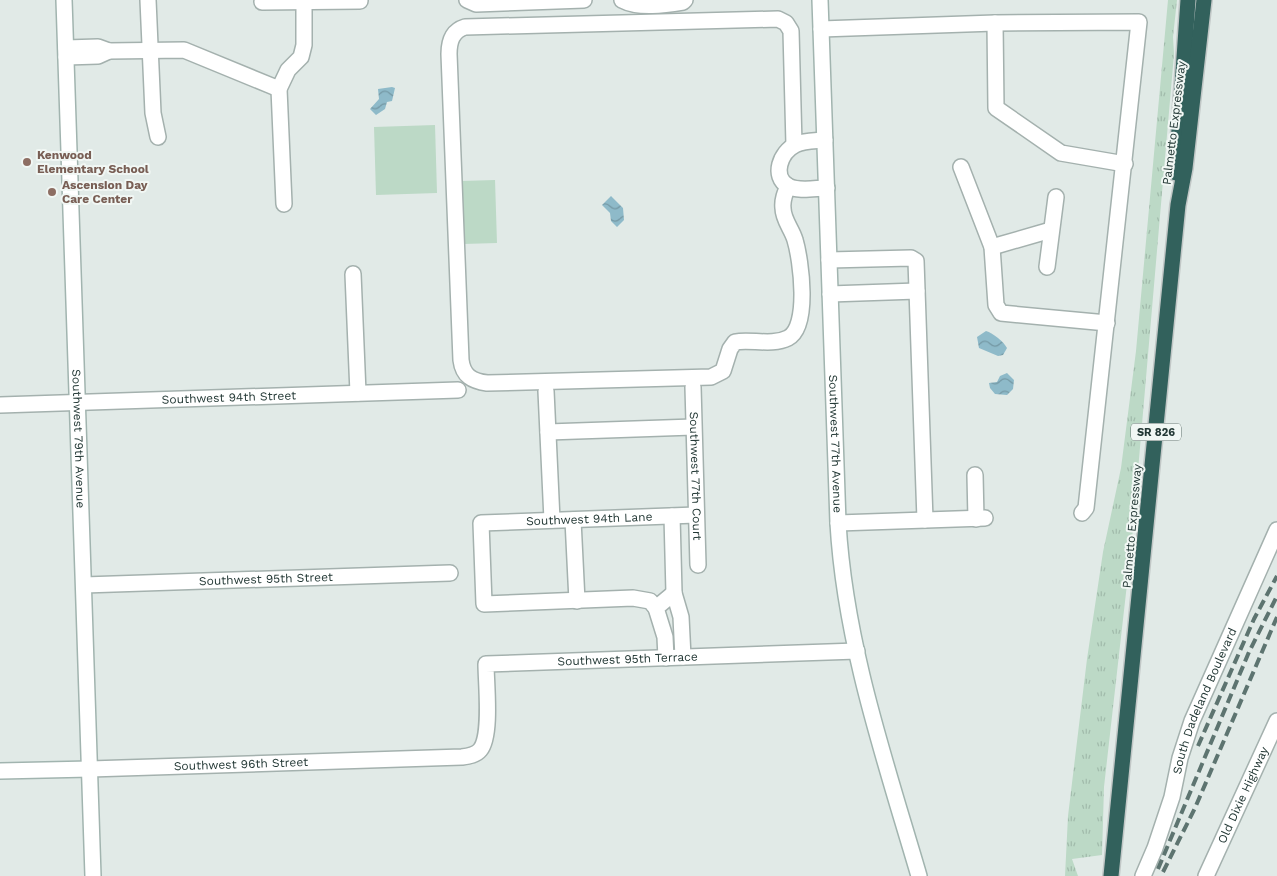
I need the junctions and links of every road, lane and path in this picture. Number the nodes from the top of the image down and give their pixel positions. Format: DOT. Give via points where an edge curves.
graph roads {
  1 [pos="64,0"];
  2 [pos="148,0"];
  3 [pos="467,0"];
  4 [pos="584,0"];
  5 [pos="622,0"];
  6 [pos="685,0"];
  7 [pos="820,0"];
  8 [pos="1188,0"];
  9 [pos="1204,0"];
  10 [pos="304,1"];
  11 [pos="360,1"];
  12 [pos="262,2"];
  13 [pos="995,23"];
  14 [pos="821,29"];
  15 [pos="150,49"];
  16 [pos="66,52"];
  17 [pos="278,89"];
  18 [pos="158,137"];
  19 [pos="825,140"];
  20 [pos="794,145"];
  21 [pos="1125,164"];
  22 [pos="962,167"];
  23 [pos="788,186"];
  24 [pos="827,188"];
  25 [pos="1056,197"];
  26 [pos="284,204"];
  27 [pos="1178,205"];
  28 [pos="1051,230"];
  29 [pos="992,247"];
  30 [pos="829,260"];
  31 [pos="1047,267"];
  32 [pos="353,274"];
  33 [pos="917,291"];
  34 [pos="830,294"];
  35 [pos="1107,323"];
  36 [pos="693,387"];
  37 [pos="458,390"];
  38 [pos="546,391"];
  39 [pos="358,393"];
  40 [pos="78,403"];
  41 [pos="0,405"];
  42 [pos="693,426"];
  43 [pos="548,432"];
  44 [pos="975,475"];
  45 [pos="1082,513"];
  46 [pos="672,516"];
  47 [pos="696,516"];
  48 [pos="552,520"];
  49 [pos="573,520"];
  50 [pos="925,520"];
  51 [pos="838,523"];
  52 [pos="1277,530"];
  53 [pos="698,565"];
  54 [pos="450,573"];
  55 [pos="84,585"];
  56 [pos="674,593"];
  57 [pos="577,601"];
  58 [pos="656,608"];
  59 [pos="857,651"];
  60 [pos="683,657"];
  61 [pos="666,658"];
  62 [pos="1277,721"];
  63 [pos="481,749"];
  64 [pos="90,769"];
  65 [pos="0,772"];
  66 [pos="1112,870"];
  67 [pos="1207,873"];
  68 [pos="93,876"];
  69 [pos="919,876"];
  70 [pos="1143,876"];
  1 -- 16 [label="street, Southwest 79th Avenue"];
  2 -- 15 [label="street"];
  3 -- 4 [label="street" via="476,4"];
  5 -- 6 [label="street" via="630,4 656,5"];
  7 -- 14 [label="street, Southwest 77th Avenue"];
  8 -- 27 [label="highway" via="1175,168"];
  9 -- 27 [label="highway, Palmetto Expressway / SR 826"];
  10 -- 11 [label="street"];
  10 -- 12 [label="street"];
  10 -- 17 [label="street" via="306,27 301,57 288,70"];
  13 -- 14 [label="street"];
  13 -- 21 [label="street" via="996,108 1061,154"];
  13 -- 21 [label="street" via="1139,22"];
  14 -- 19 [label="street, Southwest 77th Avenue"];
  15 -- 16 [label="street" via="108,51 98,47"];
  15 -- 17 [label="street" via="184,50"];
  15 -- 18 [label="street" via="153,113"];
  16 -- 40 [label="street, Southwest 79th Avenue"];
  17 -- 26 [label="street"];
  19 -- 20 [label="street"];
  19 -- 24 [label="street, Southwest 77th Avenue"];
  20 -- 23 [label="street" via="779,167"];
  20 -- 23 [label="street" via="790,30 778,19 465,27 458,30 451,39 449,54 463,372 475,381 487,383 711,376 723,371 735,342 776,341 789,337 799,325 802,312 796,246 782,209"];
  21 -- 35 [label="street"];
  22 -- 29 [label="street"];
  23 -- 24 [label="street"];
  24 -- 30 [label="street, Southwest 77th Avenue"];
  25 -- 28 [label="street"];
  27 -- 66 [label="highway, Palmetto Expressway / SR 826"];
  28 -- 29 [label="street"];
  28 -- 31 [label="street"];
  29 -- 35 [label="street" via="996,305 1001,313"];
  30 -- 33 [label="street" via="914,259"];
  30 -- 34 [label="street, Southwest 77th Avenue"];
  32 -- 39 [label="street"];
  33 -- 34 [label="street"];
  33 -- 50 [label="street"];
  34 -- 51 [label="street, Southwest 77th Avenue"];
  35 -- 45 [label="street" via="1086,508"];
  36 -- 42 [label="street, Southwest 77th Court"];
  37 -- 39 [label="street, Southwest 94th Street"];
  38 -- 43 [label="street"];
  39 -- 40 [label="street, Southwest 94th Street"];
  40 -- 41 [label="street, Southwest 94th Street"];
  40 -- 55 [label="street, Southwest 79th Avenue"];
  42 -- 43 [label="street"];
  42 -- 47 [label="street, Southwest 77th Court"];
  43 -- 48 [label="street"];
  44 -- 50 [label="street" via="981,518"];
  46 -- 47 [label="street, Southwest 94th Lane"];
  46 -- 49 [label="street, Southwest 94th Lane"];
  46 -- 56 [label="street, Southwest 77th Court"];
  47 -- 53 [label="street, Southwest 77th Court"];
  48 -- 49 [label="street, Southwest 94th Lane"];
  48 -- 57 [label="street, Southwest 94th Lane" via="482,523 484,604"];
  49 -- 57 [label="street"];
  50 -- 51 [label="street"];
  51 -- 59 [label="street, Southwest 77th Avenue" via="842,580"];
  52 -- 70 [label="street, South Dadeland Boulevard" via="1192,721 1156,848"];
  54 -- 55 [label="street, Southwest 95th Street"];
  55 -- 64 [label="street, Southwest 79th Avenue"];
  56 -- 58 [label="street"];
  56 -- 60 [label="street, Southwest 77th Court" via="681,617"];
  57 -- 58 [label="street" via="642,599 650,601"];
  58 -- 61 [label="street" via="665,637"];
  59 -- 60 [label="street, Southwest 95th Terrace"];
  59 -- 69 [label="street, Southwest 77th Avenue"];
  60 -- 61 [label="street, Southwest 95th Terrace"];
  61 -- 63 [label="street, Southwest 95th Terrace" via="486,664 486,728"];
  62 -- 67 [label="street, Old Dixie Highway"];
  63 -- 64 [label="street, Southwest 96th Street" via="462,757"];
  64 -- 65 [label="street, Southwest 96th Street"];
  64 -- 68 [label="street, Southwest 79th Avenue"];
}
